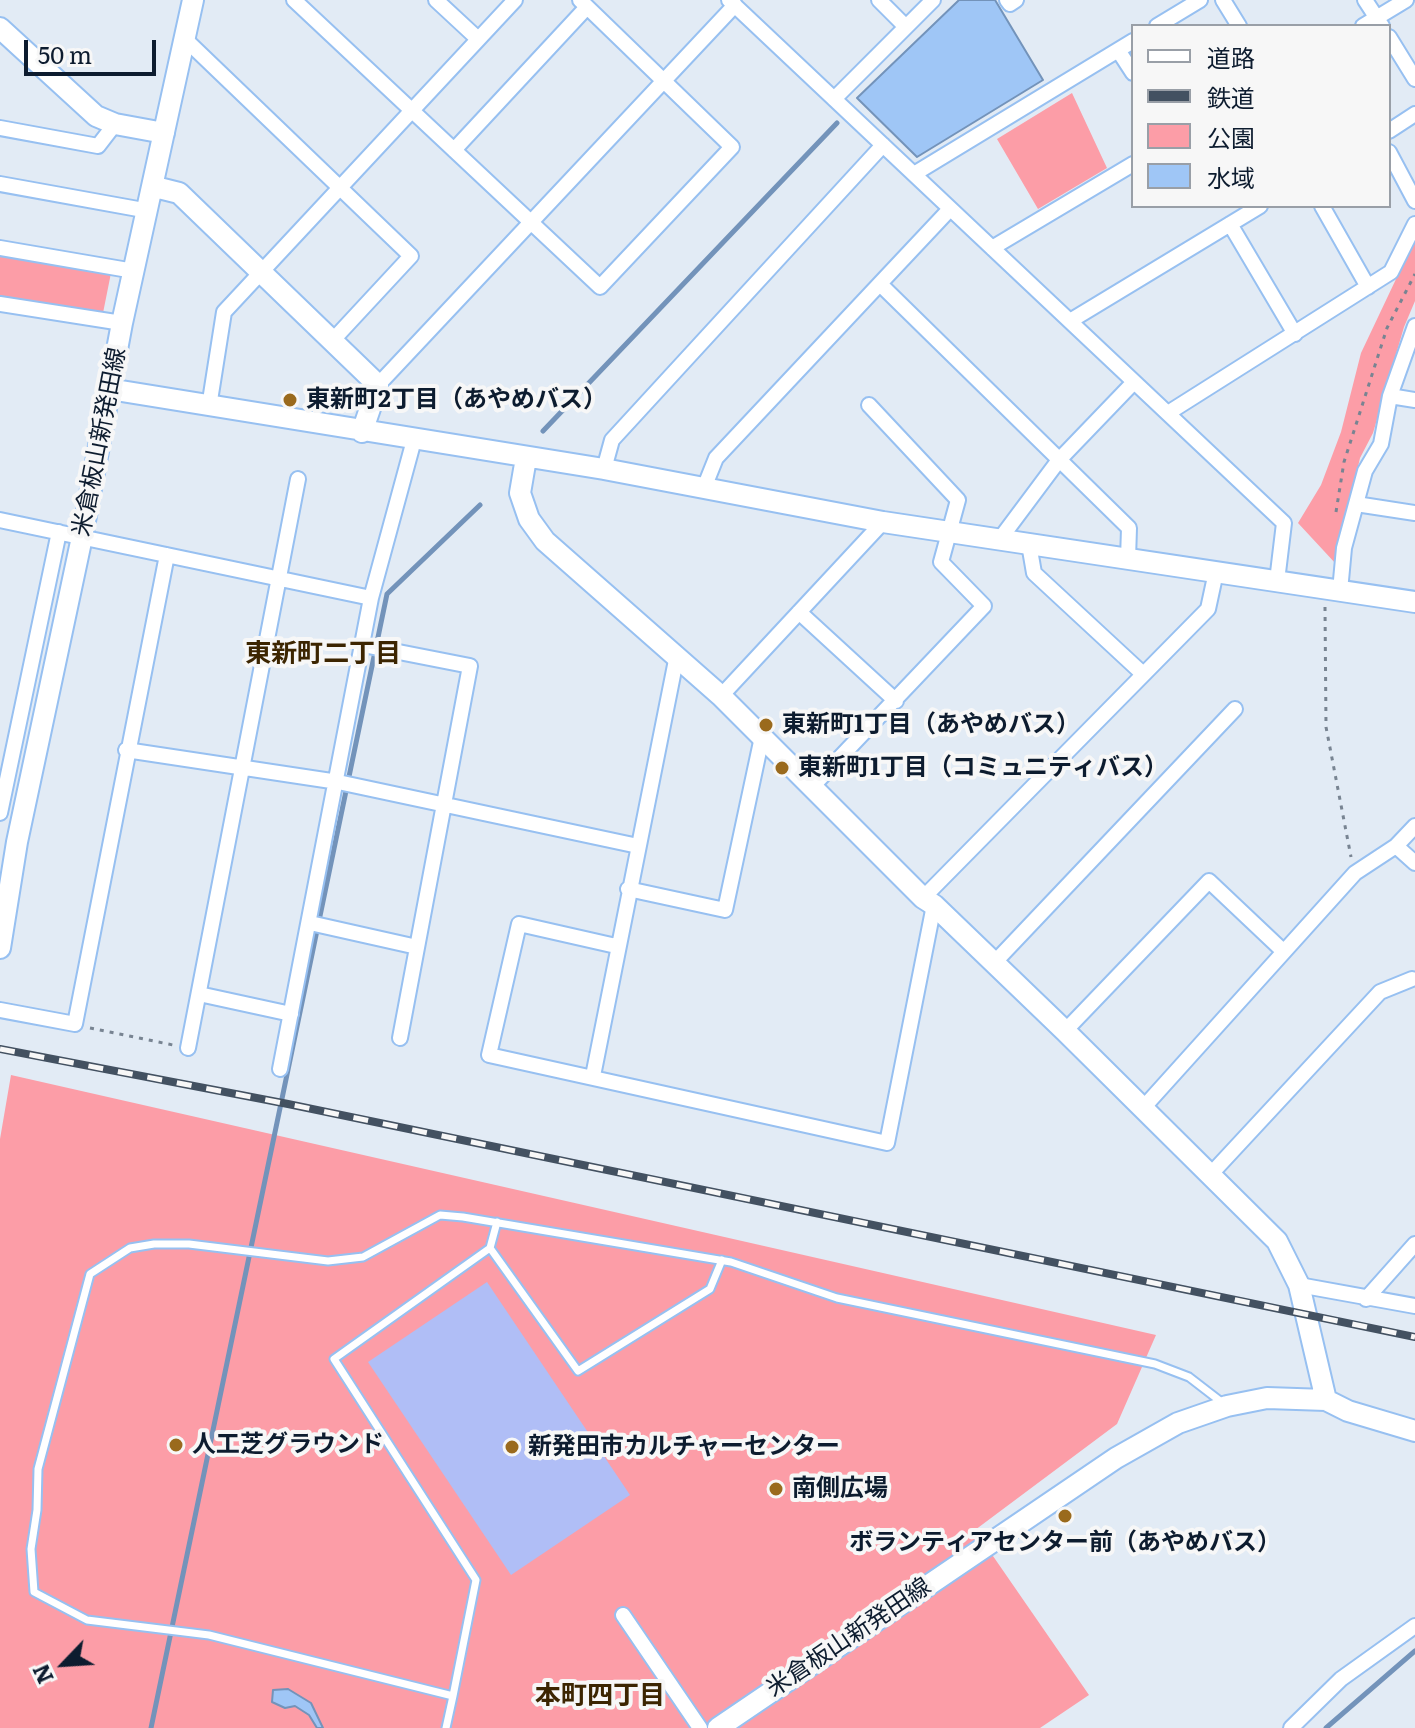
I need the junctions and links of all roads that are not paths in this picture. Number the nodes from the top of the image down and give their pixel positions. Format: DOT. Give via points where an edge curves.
graph roads {
  1 [pos="193,0"];
  2 [pos="294,0"];
  3 [pos="436,0"];
  4 [pos="515,0"];
  5 [pos="879,0"];
  6 [pos="933,0"];
  7 [pos="1007,0"];
  8 [pos="1016,0"];
  9 [pos="1200,0"];
  10 [pos="1223,0"];
  11 [pos="1365,0"];
  12 [pos="1406,0"];
  13 [pos="584,3"];
  14 [pos="732,3"];
  15 [pos="1379,22"];
  16 [pos="1160,24"];
  17 [pos="1238,24"];
  18 [pos="906,27"];
  19 [pos="0,28"];
  20 [pos="185,39"];
  21 [pos="478,39"];
  22 [pos="1391,40"];
  23 [pos="1131,42"];
  24 [pos="1118,50"];
  25 [pos="1131,70"];
  26 [pos="1415,79"];
  27 [pos="664,82"];
  28 [pos="834,99"];
  29 [pos="411,110"];
  30 [pos="1415,114"];
  31 [pos="115,124"];
  32 [pos="0,128"];
  33 [pos="1391,130"];
  34 [pos="164,133"];
  35 [pos="883,145"];
  36 [pos="454,150"];
  37 [pos="1391,156"];
  38 [pos="1131,165"];
  39 [pos="914,174"];
  40 [pos="0,184"];
  41 [pos="155,187"];
  42 [pos="339,188"];
  43 [pos="1415,201"];
  44 [pos="1257,208"];
  45 [pos="1323,208"];
  46 [pos="950,209"];
  47 [pos="149,211"];
  48 [pos="531,222"];
  49 [pos="1230,224"];
  50 [pos="1415,224"];
  51 [pos="0,248"];
  52 [pos="992,248"];
  53 [pos="134,271"];
  54 [pos="260,271"];
  55 [pos="880,284"];
  56 [pos="1368,287"];
  57 [pos="0,304"];
  58 [pos="1070,321"];
  59 [pos="122,323"];
  60 [pos="1415,326"];
  61 [pos="1295,334"];
  62 [pos="333,340"];
  63 [pos="1134,382"];
  64 [pos="378,385"];
  65 [pos="109,389"];
  66 [pos="1390,396"];
  67 [pos="1415,400"];
  68 [pos="869,405"];
  69 [pos="209,407"];
  70 [pos="1168,413"];
  71 [pos="362,432"];
  72 [pos="414,440"];
  73 [pos="526,458"];
  74 [pos="1059,460"];
  75 [pos="604,469"];
  76 [pos="298,479"];
  77 [pos="704,488"];
  78 [pos="1356,504"];
  79 [pos="1415,513"];
  80 [pos="0,520"];
  81 [pos="883,522"];
  82 [pos="59,532"];
  83 [pos="952,532"];
  84 [pos="82,537"];
  85 [pos="1000,539"];
  86 [pos="1029,544"];
  87 [pos="167,555"];
  88 [pos="1128,559"];
  89 [pos="1216,572"];
  90 [pos="279,580"];
  91 [pos="1277,581"];
  92 [pos="1340,591"];
  93 [pos="371,598"];
  94 [pos="1415,602"];
  95 [pos="799,612"];
  96 [pos="363,645"];
  97 [pos="676,660"];
  98 [pos="1143,674"];
  99 [pos="721,696"];
  100 [pos="896,701"];
  101 [pos="1235,709"];
  102 [pos="762,737"];
  103 [pos="126,750"];
  104 [pos="240,768"];
  105 [pos="338,782"];
  106 [pos="811,788"];
  107 [pos="442,803"];
  108 [pos="0,813"];
  109 [pos="1415,826"];
  110 [pos="638,846"];
  111 [pos="1396,846"];
  112 [pos="1415,863"];
  113 [pos="628,889"];
  114 [pos="929,902"];
  115 [pos="310,923"];
  116 [pos="616,946"];
  117 [pos="417,947"];
  118 [pos="0,948"];
  119 [pos="1282,950"];
  120 [pos="994,963"];
  121 [pos="1414,981"];
  122 [pos="199,994"];
  123 [pos="0,1010"];
  124 [pos="291,1014"];
  125 [pos="1065,1031"];
  126 [pos="400,1038"];
  127 [pos="188,1048"];
  128 [pos="280,1069"];
  129 [pos="593,1076"];
  130 [pos="1144,1107"];
  131 [pos="1211,1174"];
  132 [pos="497,1222"];
  133 [pos="1415,1244"];
  134 [pos="490,1248"];
  135 [pos="722,1260"];
  136 [pos="1299,1285"];
  137 [pos="1366,1299"];
  138 [pos="1415,1306"];
  139 [pos="1326,1400"];
  140 [pos="1227,1406"];
  141 [pos="1415,1431"];
  142 [pos="623,1615"];
  143 [pos="1415,1626"];
  144 [pos="453,1696"];
  145 [pos="446,1728"];
  146 [pos="700,1728"];
  147 [pos="718,1728"];
  148 [pos="1291,1728"];
  1 -- 20 [label="street, 米倉板山新発田線"];
  2 -- 29 [label="street"];
  3 -- 21 [label="street"];
  4 -- 21 [label="street"];
  5 -- 18 [label="street"];
  6 -- 18 [label="street"];
  7 -- 8 [label="street"];
  9 -- 16 [label="street"];
  10 -- 17 [label="street"];
  11 -- 15 [label="street"];
  12 -- 15 [label="street"];
  13 -- 27 [label="street"];
  13 -- 36 [label="street"];
  14 -- 27 [label="street"];
  14 -- 28 [label="street"];
  18 -- 28 [label="street"];
  19 -- 31 [label="street" via="78,101"];
  20 -- 34 [label="street, 米倉板山新発田線"];
  20 -- 42 [label="street"];
  21 -- 29 [label="street"];
  22 -- 26 [label="street"];
  23 -- 24 [label="street"];
  24 -- 25 [label="street"];
  24 -- 39 [label="street"];
  27 -- 48 [label="street"];
  27 -- 48 [label="street" via="732,147 600,287"];
  28 -- 35 [label="street"];
  29 -- 36 [label="street"];
  29 -- 42 [label="street"];
  30 -- 33 [label="street"];
  31 -- 32 [label="street" via="98,146"];
  31 -- 34 [label="street"];
  34 -- 41 [label="street, 米倉板山新発田線"];
  35 -- 39 [label="street"];
  35 -- 75 [label="street" via="612,440"];
  36 -- 48 [label="street"];
  37 -- 43 [label="street"];
  38 -- 52 [label="street"];
  39 -- 46 [label="street"];
  40 -- 47 [label="street"];
  41 -- 47 [label="street, 米倉板山新発田線"];
  41 -- 54 [label="street" via="179,193"];
  42 -- 54 [label="street"];
  42 -- 62 [label="street" via="411,256"];
  44 -- 49 [label="street"];
  45 -- 56 [label="street"];
  46 -- 52 [label="street"];
  46 -- 55 [label="street"];
  47 -- 53 [label="street, 米倉板山新発田線"];
  48 -- 64 [label="street"];
  49 -- 58 [label="street"];
  49 -- 61 [label="street"];
  50 -- 56 [label="street" via="1391,272"];
  51 -- 53 [label="street"];
  52 -- 58 [label="street"];
  53 -- 59 [label="street, 米倉板山新発田線"];
  54 -- 62 [label="street"];
  54 -- 69 [label="street" via="224,312"];
  55 -- 74 [label="street"];
  55 -- 77 [label="street" via="716,458"];
  56 -- 61 [label="street"];
  57 -- 59 [label="street"];
  58 -- 63 [label="street"];
  59 -- 65 [label="street, 米倉板山新発田線"];
  60 -- 66 [label="street"];
  61 -- 70 [label="street"];
  62 -- 64 [label="street"];
  63 -- 70 [label="street"];
  63 -- 74 [label="street"];
  64 -- 71 [label="street"];
  65 -- 69 [label="street"];
  65 -- 84 [label="street, 米倉板山新発田線"];
  66 -- 67 [label="street"];
  66 -- 78 [label="street" via="1381,444 1365,471"];
  68 -- 83 [label="street" via="958,500"];
  69 -- 71 [label="street"];
  70 -- 91 [label="street" via="1284,523"];
  71 -- 72 [label="street"];
  72 -- 73 [label="street"];
  72 -- 93 [label="street"];
  73 -- 75 [label="street"];
  73 -- 97 [label="street" via="520,493 529,519 545,541"];
  74 -- 85 [label="street"];
  74 -- 88 [label="street" via="1129,528"];
  75 -- 77 [label="street"];
  76 -- 90 [label="street"];
  77 -- 81 [label="street"];
  78 -- 79 [label="street"];
  78 -- 92 [label="street"];
  80 -- 82 [label="street"];
  81 -- 83 [label="street"];
  81 -- 95 [label="street"];
  82 -- 84 [label="street"];
  82 -- 108 [label="street"];
  83 -- 85 [label="street"];
  83 -- 100 [label="street" via="941,562 984,606"];
  84 -- 87 [label="street"];
  84 -- 118 [label="street, 米倉板山新発田線"];
  85 -- 86 [label="street"];
  86 -- 88 [label="street"];
  86 -- 98 [label="street" via="1034,573"];
  87 -- 90 [label="street"];
  87 -- 103 [label="street"];
  88 -- 89 [label="street"];
  89 -- 91 [label="street"];
  89 -- 98 [label="street" via="1208,609"];
  90 -- 93 [label="street"];
  90 -- 104 [label="street"];
  91 -- 92 [label="street"];
  92 -- 94 [label="street"];
  93 -- 96 [label="street"];
  95 -- 99 [label="street"];
  95 -- 100 [label="street"];
  96 -- 105 [label="street"];
  96 -- 107 [label="street" via="470,666"];
  97 -- 99 [label="street"];
  97 -- 110 [label="street"];
  98 -- 114 [label="street"];
  99 -- 102 [label="street"];
  100 -- 106 [label="street"];
  101 -- 120 [label="street"];
  102 -- 106 [label="street"];
  102 -- 113 [label="street" via="725,910"];
  103 -- 104 [label="street"];
  103 -- 123 [label="street" via="75,1024"];
  104 -- 105 [label="street"];
  104 -- 122 [label="street"];
  105 -- 107 [label="street"];
  105 -- 115 [label="street"];
  106 -- 114 [label="street"];
  107 -- 110 [label="street"];
  107 -- 117 [label="street"];
  109 -- 111 [label="street"];
  110 -- 113 [label="street"];
  111 -- 112 [label="street"];
  111 -- 119 [label="street" via="1355,873"];
  113 -- 116 [label="street"];
  114 -- 120 [label="street"];
  114 -- 129 [label="street" via="887,1143"];
  115 -- 117 [label="street"];
  115 -- 124 [label="street"];
  116 -- 129 [label="street"];
  116 -- 129 [label="street" via="519,924 489,1055"];
  117 -- 126 [label="street"];
  119 -- 125 [label="street" via="1209,881"];
  119 -- 130 [label="street"];
  120 -- 125 [label="street"];
  121 -- 131 [label="street" via="1380,992"];
  122 -- 124 [label="street"];
  122 -- 127 [label="street"];
  124 -- 128 [label="street"];
  125 -- 130 [label="street"];
  130 -- 131 [label="street"];
  131 -- 136 [label="street" via="1277,1241"];
  132 -- 134 [label="lane"];
  132 -- 135 [label="lane"];
  132 -- 144 [label="lane" via="440,1215 363,1257 328,1261 189,1244 130,1248 90,1274 38,1469 31,1549 34,1592 87,1620 209,1635"];
  133 -- 137 [label="street"];
  134 -- 135 [label="lane" via="578,1371 710,1289"];
  134 -- 144 [label="lane" via="334,1359 476,1580"];
  135 -- 140 [label="lane" via="837,1298 1155,1364 1189,1377"];
  136 -- 137 [label="street"];
  136 -- 139 [label="street"];
  137 -- 138 [label="street"];
  139 -- 140 [label="street, 米倉板山新発田線" via="1267,1398"];
  139 -- 141 [label="street, 米倉板山新発田線"];
  140 -- 147 [label="street, 米倉板山新発田線" via="1178,1423 1116,1458"];
  142 -- 146 [label="street"];
  143 -- 148 [label="street" via="1341,1679"];
  144 -- 145 [label="lane"];
}
